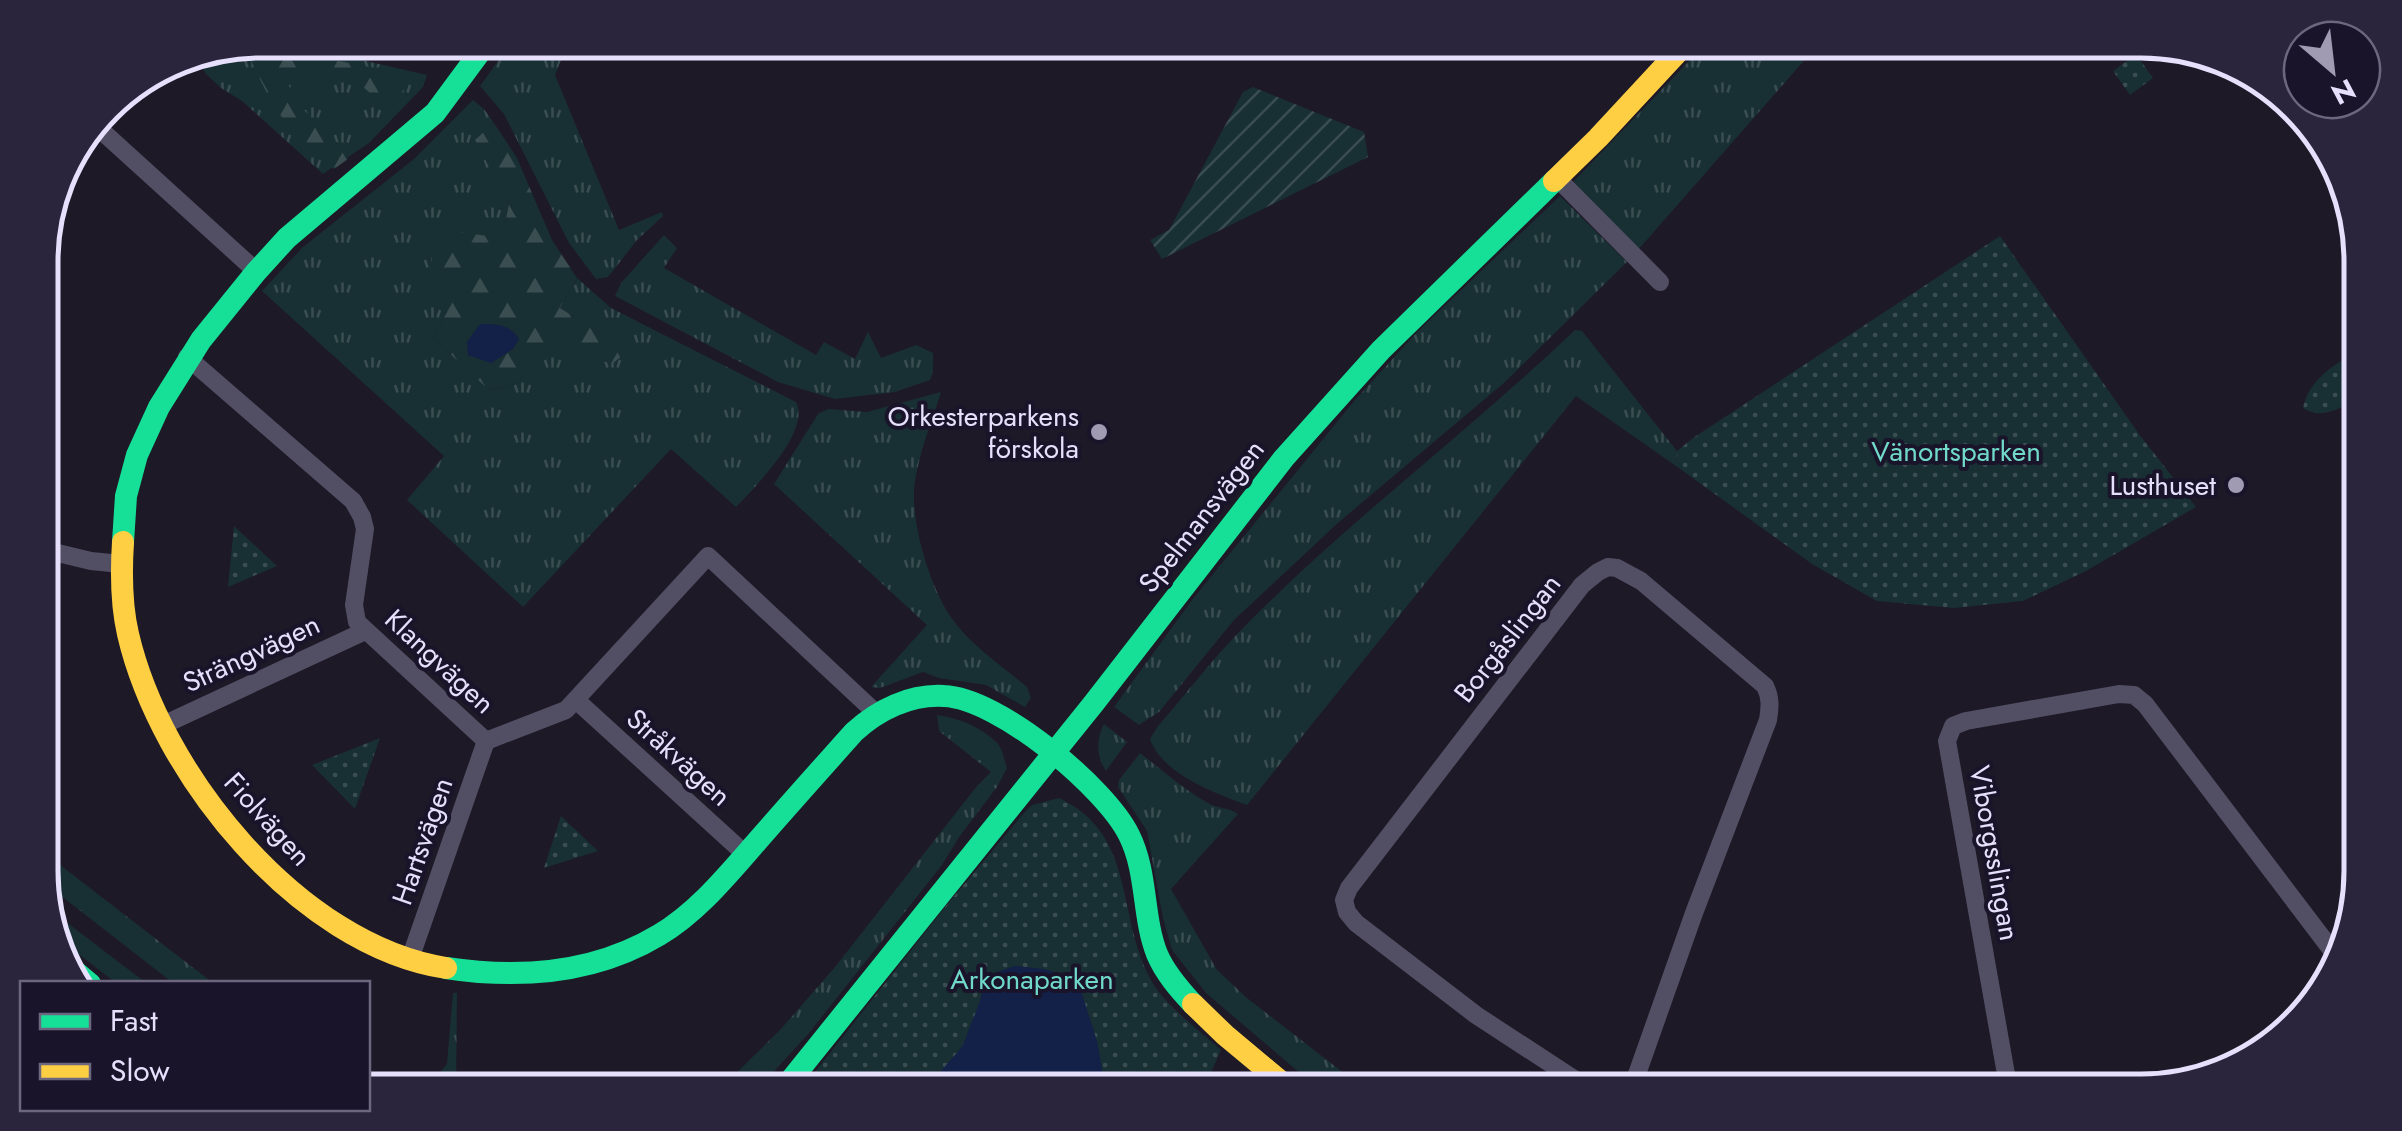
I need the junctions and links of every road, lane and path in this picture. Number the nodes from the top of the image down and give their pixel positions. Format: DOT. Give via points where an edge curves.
graph roads {
  1 [pos="476,58"];
  2 [pos="1672,58"];
  3 [pos="103,132"];
  4 [pos="1557,178"];
  5 [pos="256,272"];
  6 [pos="1660,282"];
  7 [pos="187,356"];
  8 [pos="58,553"];
  9 [pos="121,564"];
  10 [pos="365,631"];
  11 [pos="576,700"];
  12 [pos="876,713"];
  13 [pos="161,726"];
  14 [pos="486,741"];
  15 [pos="1054,754"];
  16 [pos="745,854"];
  17 [pos="2329,947"];
  18 [pos="410,959"];
  19 [pos="1271,1073"];
  20 [pos="1564,1073"];
  21 [pos="1637,1073"];
  22 [pos="2005,1073"];
  23 [pos="793,1074"];
  1 -- 5 [label="street, Fiolvägen" via="433,116 293,232"];
  2 -- 4 [label="street, Spelmansvägen"];
  3 -- 5 [label="street"];
  4 -- 6 [label="street"];
  4 -- 15 [label="street, Spelmansvägen" via="1381,350 1284,458"];
  5 -- 7 [label="street, Fiolvägen"];
  7 -- 9 [label="street, Fiolvägen" via="142,441 128,486"];
  7 -- 10 [label="street, Klangvägen" via="353,501 365,529 354,605"];
  8 -- 9 [label="street"];
  9 -- 13 [label="street, Fiolvägen" via="134,655"];
  10 -- 13 [label="street, Strängvägen"];
  10 -- 14 [label="street, Klangvägen"];
  11 -- 12 [label="street, Klangvägen" via="708,556"];
  11 -- 14 [label="street, Klangvägen"];
  11 -- 16 [label="street, Stråkvägen"];
  12 -- 15 [label="street, Fiolvägen" via="950,696 998,715"];
  12 -- 16 [label="street, Fiolvägen"];
  13 -- 18 [label="street, Fiolvägen" via="222,821 274,876 366,943"];
  14 -- 18 [label="street, Hartsvägen"];
  15 -- 19 [label="street, Fiolvägen" via="1128,832 1164,967 1204,1017"];
  15 -- 23 [label="street, Spelmansvägen"];
  16 -- 18 [label="street, Fiolvägen" via="675,923 606,960 492,974"];
  17 -- 22 [label="street, Viborgsslingan" via="2134,695 1952,726 1947,741"];
  20 -- 21 [label="street, Borgåslingan" via="1411,967 1356,923 1344,900 1582,585 1608,568 1641,582 1770,696 1768,720"];
}
